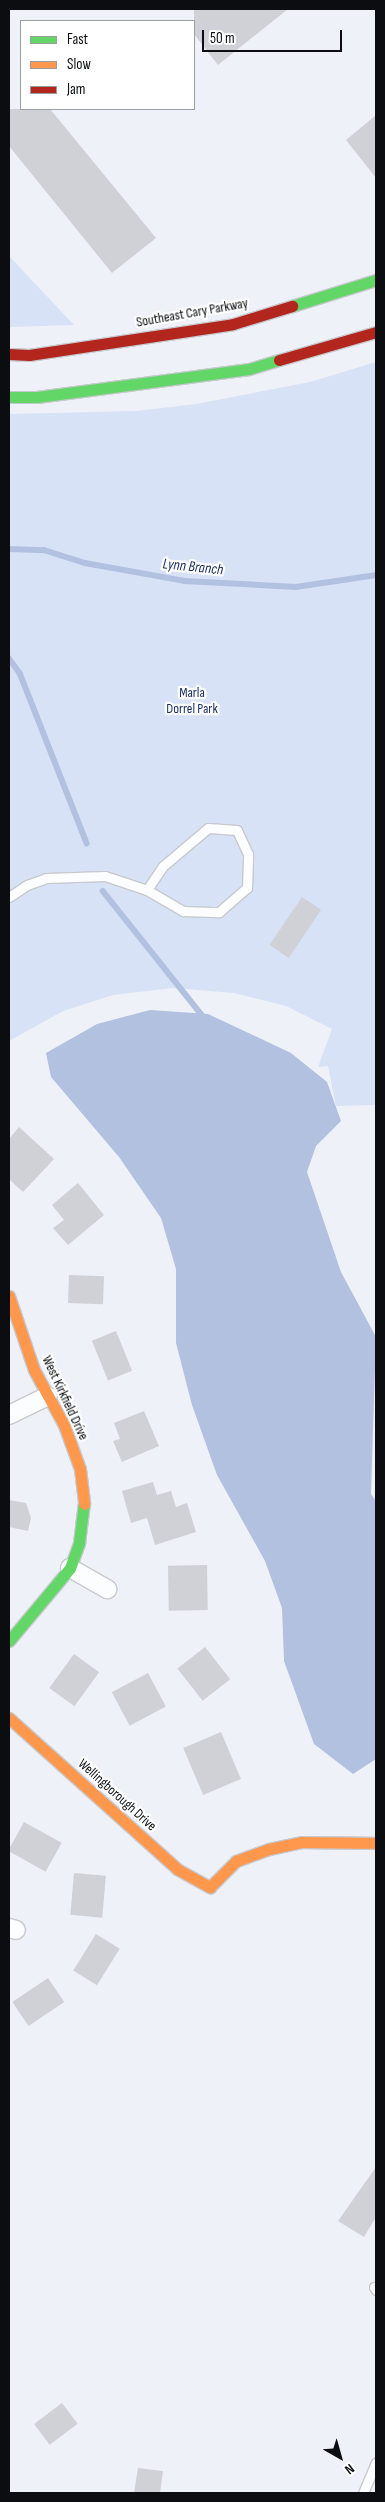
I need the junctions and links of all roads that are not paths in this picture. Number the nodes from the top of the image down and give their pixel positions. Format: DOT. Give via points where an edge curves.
graph roads {
  1 [pos="376,280"];
  2 [pos="376,332"];
  3 [pos="9,354"];
  4 [pos="9,397"];
  5 [pos="147,890"];
  6 [pos="9,897"];
  7 [pos="9,1296"];
  8 [pos="48,1396"];
  9 [pos="9,1415"];
  10 [pos="70,1568"];
  11 [pos="107,1589"];
  12 [pos="9,1641"];
  13 [pos="9,1718"];
  14 [pos="376,1843"];
  15 [pos="376,2463"];
  16 [pos="364,2493"];
  1 -- 3 [label="street, Southeast Cary Parkway" via="233,324 29,354"];
  2 -- 4 [label="street" via="249,369 37,397"];
  5 -- 5 [label="lane" via="182,911 219,912 247,888 248,854 237,830 208,828 164,866"];
  5 -- 6 [label="lane" via="105,876 71,874 27,885"];
  7 -- 8 [label="street, West Kirkfield Drive" via="34,1370"];
  8 -- 9 [label="street"];
  8 -- 10 [label="street, West Kirkfield Drive" via="64,1425 80,1470 85,1497 79,1543"];
  10 -- 11 [label="street"];
  10 -- 12 [label="street, West Kirkfield Drive"];
  13 -- 14 [label="street, Wellingborough Drive" via="177,1869 210,1887 236,1860 269,1849 302,1842"];
  15 -- 16 [label="lane"];
}
